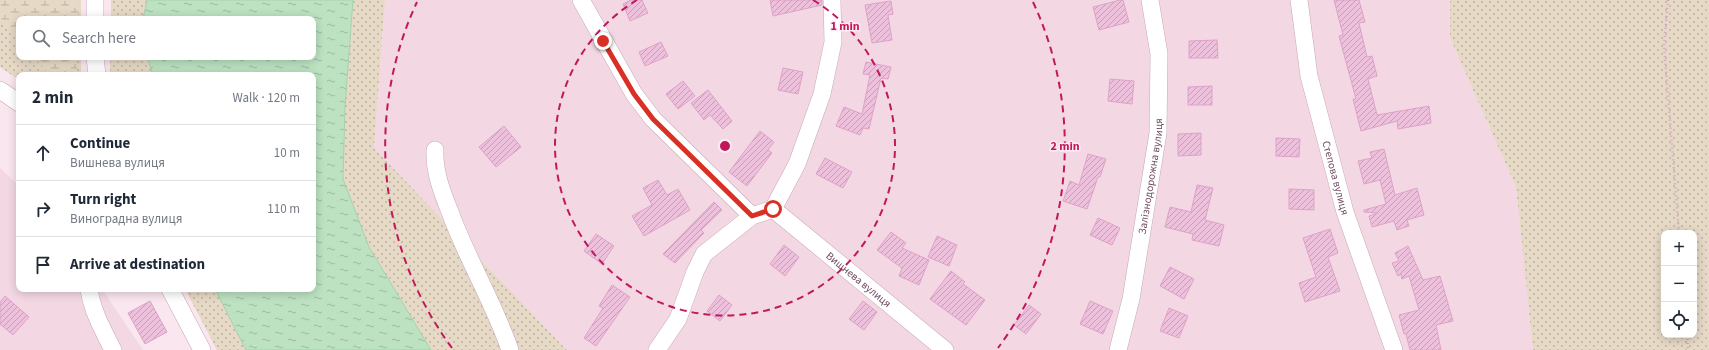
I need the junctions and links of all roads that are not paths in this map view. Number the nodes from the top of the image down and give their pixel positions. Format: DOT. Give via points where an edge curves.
graph roads {
  1 [pos="96,0"];
  2 [pos="580,0"];
  3 [pos="832,0"];
  4 [pos="1150,0"];
  5 [pos="1299,0"];
  6 [pos="94,16"];
  7 [pos="95,60"];
  8 [pos="97,72"];
  9 [pos="0,90"];
  10 [pos="16,101"];
  11 [pos="435,150"];
  12 [pos="773,209"];
  13 [pos="752,216"];
  14 [pos="90,292"];
  15 [pos="172,292"];
  16 [pos="113,350"];
  17 [pos="202,350"];
  18 [pos="510,350"];
  19 [pos="657,350"];
  20 [pos="945,350"];
  21 [pos="1118,350"];
  22 [pos="1394,350"];
  1 -- 6 [label="street"];
  2 -- 13 [label="street" via="634,94 653,119"];
  3 -- 12 [label="street" via="833,42 822,94 797,164"];
  4 -- 21 [label="street, Залізнодорожна вулиця" via="1159,54 1158,133 1131,299"];
  5 -- 22 [label="street, Степова вулиця" via="1309,76 1345,212"];
  7 -- 8 [label="street"];
  9 -- 10 [label="street"];
  11 -- 18 [label="street" via="434,165 459,238"];
  12 -- 13 [label="street"];
  12 -- 20 [label="street, Вишнева вулиця"];
  13 -- 19 [label="street" via="704,254 678,319"];
  14 -- 16 [label="street" via="98,321"];
  15 -- 17 [label="street"];
}
